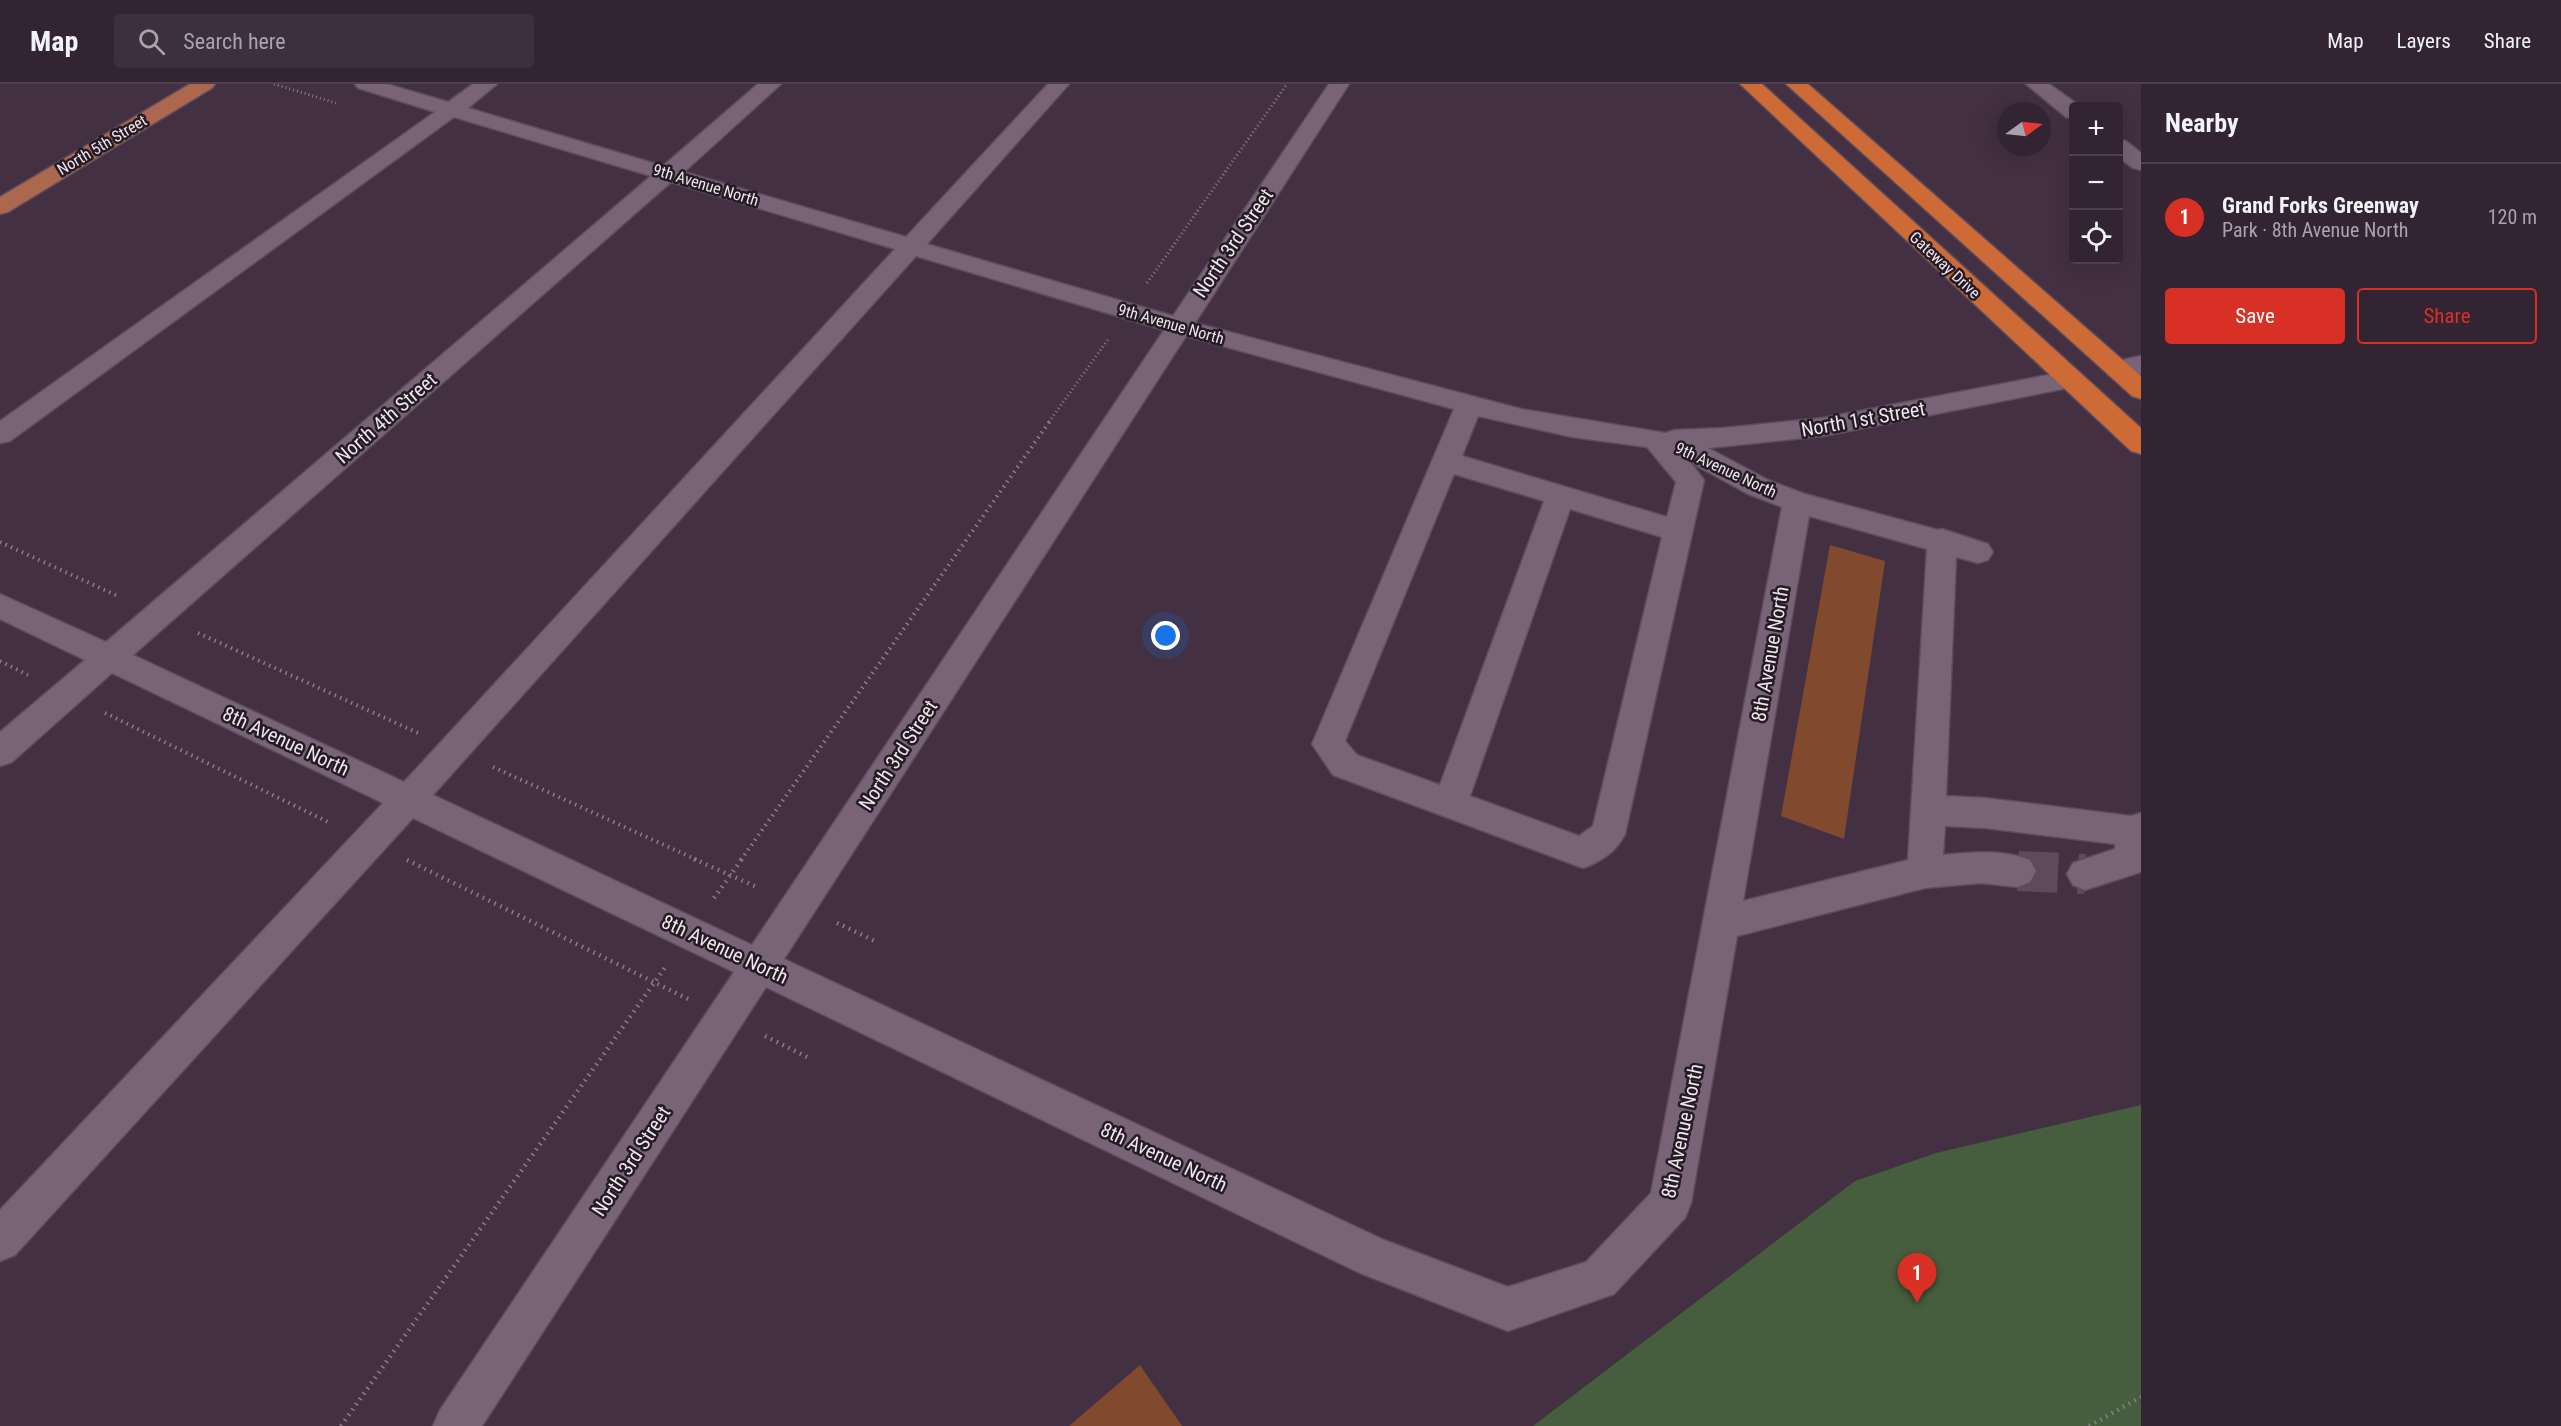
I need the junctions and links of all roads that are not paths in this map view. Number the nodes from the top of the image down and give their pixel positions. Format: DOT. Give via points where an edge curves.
graph roads {
  1 [pos="205,84"];
  2 [pos="365,84"];
  3 [pos="487,84"];
  4 [pos="771,84"];
  5 [pos="1059,84"];
  6 [pos="1339,84"];
  7 [pos="1750,84"];
  8 [pos="1796,84"];
  9 [pos="2036,84"];
  10 [pos="2069,109"];
  11 [pos="451,110"];
  12 [pos="2123,150"];
  13 [pos="2141,163"];
  14 [pos="668,174"];
  15 [pos="0,207"];
  16 [pos="912,247"];
  17 [pos="1178,326"];
  18 [pos="2129,367"];
  19 [pos="2069,380"];
  20 [pos="2141,390"];
  21 [pos="1469,405"];
  22 [pos="0,434"];
  23 [pos="1655,439"];
  24 [pos="2141,444"];
  25 [pos="1445,461"];
  26 [pos="1560,496"];
  27 [pos="1797,502"];
  28 [pos="1678,531"];
  29 [pos="1942,540"];
  30 [pos="1978,552"];
  31 [pos="0,606"];
  32 [pos="110,657"];
  33 [pos="0,752"];
  34 [pos="409,799"];
  35 [pos="1450,804"];
  36 [pos="1928,810"];
  37 [pos="2136,830"];
  38 [pos="2018,871"];
  39 [pos="1925,872"];
  40 [pos="2085,874"];
  41 [pos="1721,923"];
  42 [pos="760,966"];
  43 [pos="0,1240"];
  44 [pos="456,1426"];
  1 -- 15 [label="main road, North 5th Street"];
  2 -- 11 [label="street, 9th Avenue North"];
  3 -- 11 [label="street"];
  4 -- 14 [label="street, North 4th Street"];
  5 -- 16 [label="street"];
  6 -- 17 [label="street, North 3rd Street"];
  7 -- 19 [label="highway, Gateway Drive"];
  8 -- 18 [label="highway, Gateway Drive"];
  9 -- 10 [label="street"];
  11 -- 14 [label="street, 9th Avenue North"];
  11 -- 22 [label="street"];
  12 -- 13 [label="street"];
  14 -- 16 [label="street, 9th Avenue North"];
  14 -- 32 [label="street, North 4th Street"];
  16 -- 17 [label="street, 9th Avenue North"];
  16 -- 34 [label="street"];
  17 -- 21 [label="street, 9th Avenue North"];
  17 -- 42 [label="street, North 3rd Street"];
  18 -- 19 [label="highway"];
  18 -- 20 [label="highway, Gateway Drive"];
  19 -- 23 [label="street, North 1st Street" via="1804,430 1717,439"];
  19 -- 24 [label="highway, Gateway Drive"];
  21 -- 23 [label="street, 9th Avenue North" via="1572,428"];
  21 -- 25 [label="street"];
  23 -- 27 [label="street, 9th Avenue North" via="1703,456 1758,487"];
  23 -- 28 [label="street" via="1690,480"];
  25 -- 26 [label="street"];
  25 -- 35 [label="street" via="1328,744 1345,765"];
  26 -- 28 [label="street"];
  26 -- 35 [label="street"];
  27 -- 29 [label="street, 9th Avenue North"];
  27 -- 41 [label="street, 8th Avenue North"];
  28 -- 35 [label="street" via="1608,834 1583,853"];
  29 -- 30 [label="street, 9th Avenue North"];
  29 -- 36 [label="street"];
  31 -- 32 [label="street, 8th Avenue North"];
  32 -- 33 [label="street, North 4th Street"];
  32 -- 34 [label="street, 8th Avenue North"];
  34 -- 42 [label="street, 8th Avenue North"];
  34 -- 43 [label="street"];
  36 -- 37 [label="street"];
  36 -- 39 [label="street"];
  37 -- 40 [label="street" via="2133,859"];
  38 -- 39 [label="street" via="1981,867"];
  39 -- 41 [label="street"];
  41 -- 42 [label="street, 8th Avenue North" via="1670,1203 1599,1279 1508,1309 1376,1258"];
  42 -- 44 [label="street, North 3rd Street"];
}
